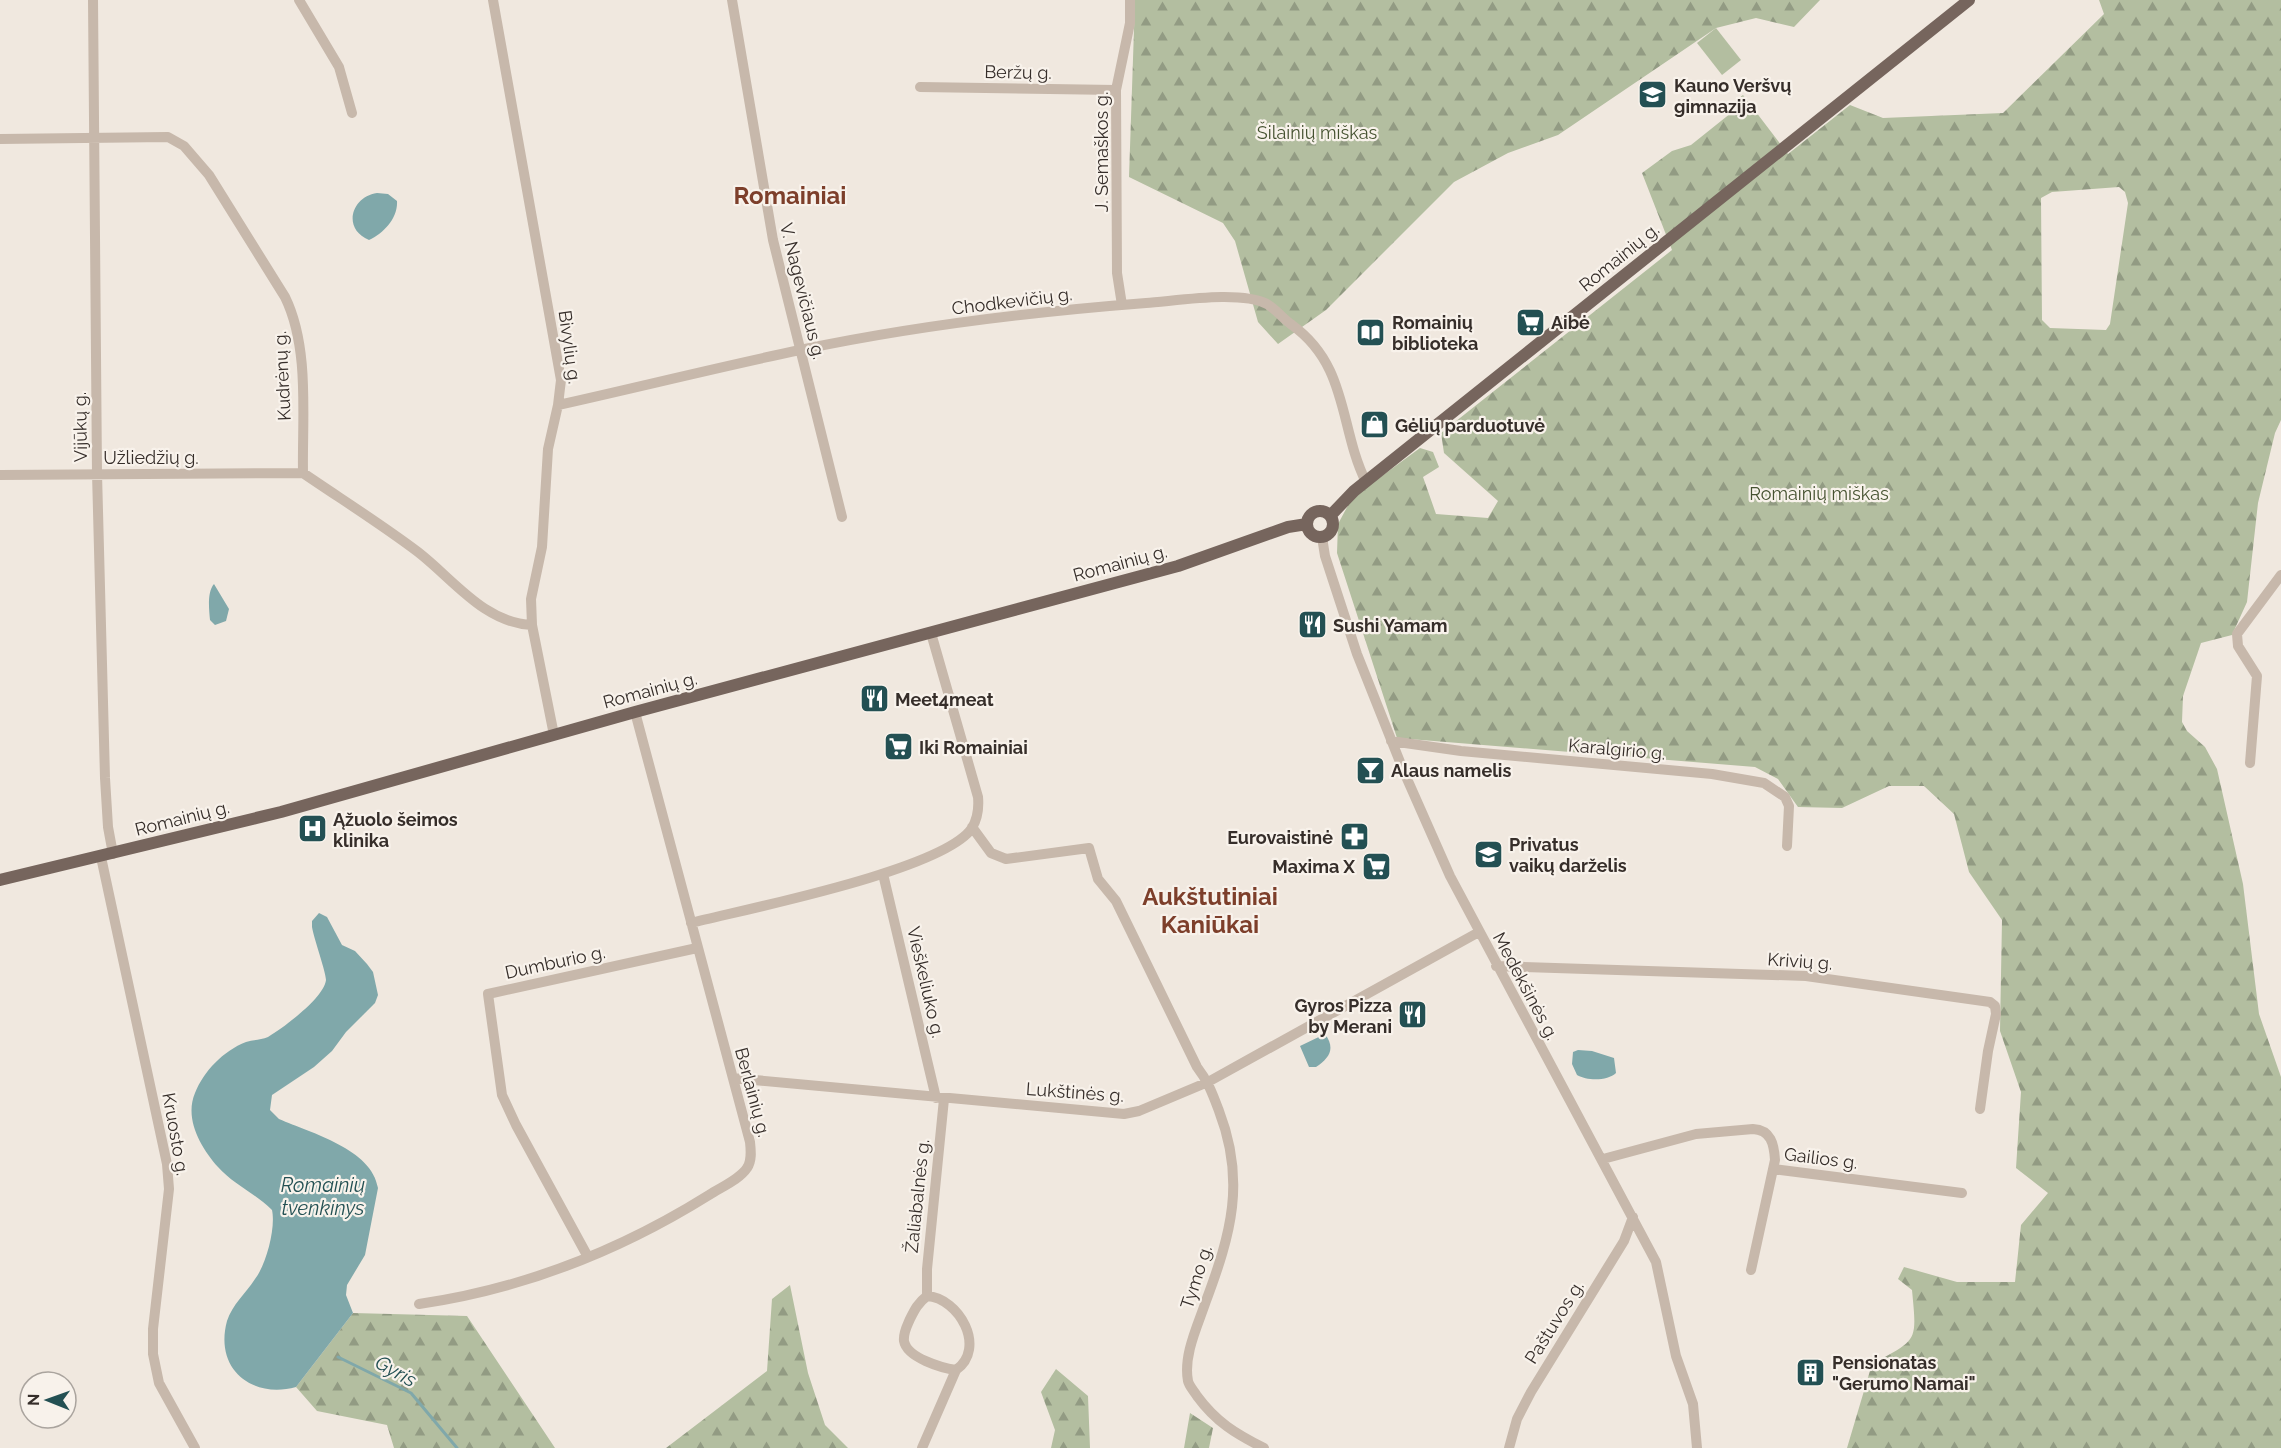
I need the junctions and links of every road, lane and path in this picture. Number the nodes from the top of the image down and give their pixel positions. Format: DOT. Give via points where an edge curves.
graph roads {
  1 [pos="93,0"];
  2 [pos="299,0"];
  3 [pos="493,0"];
  4 [pos="732,0"];
  5 [pos="1130,0"];
  6 [pos="1969,0"];
  7 [pos="920,87"];
  8 [pos="1116,90"];
  9 [pos="352,113"];
  10 [pos="96,136"];
  11 [pos="0,139"];
  12 [pos="1122,305"];
  13 [pos="801,350"];
  14 [pos="558,405"];
  15 [pos="97,473"];
  16 [pos="303,473"];
  17 [pos="0,474"];
  18 [pos="1365,482"];
  19 [pos="1330,516"];
  20 [pos="842,517"];
  21 [pos="1307,524"];
  22 [pos="1322,537"];
  23 [pos="2281,575"];
  24 [pos="532,625"];
  25 [pos="931,633"];
  26 [pos="635,712"];
  27 [pos="554,735"];
  28 [pos="1391,741"];
  29 [pos="2250,763"];
  30 [pos="972,828"];
  31 [pos="1787,846"];
  32 [pos="113,854"];
  33 [pos="100,857"];
  34 [pos="883,874"];
  35 [pos="0,880"];
  36 [pos="691,923"];
  37 [pos="1479,933"];
  38 [pos="697,948"];
  39 [pos="1496,966"];
  40 [pos="733,1078"];
  41 [pos="1208,1082"];
  42 [pos="940,1098"];
  43 [pos="1980,1109"];
  44 [pos="1602,1159"];
  45 [pos="1773,1169"];
  46 [pos="1962,1192"];
  47 [pos="1633,1216"];
  48 [pos="588,1257"];
  49 [pos="1751,1270"];
  50 [pos="927,1296"];
  51 [pos="419,1304"];
  52 [pos="956,1370"];
  53 [pos="195,1448"];
  54 [pos="922,1448"];
  55 [pos="1264,1448"];
  56 [pos="1509,1448"];
  57 [pos="1697,1448"];
  1 -- 10 [label="street, Vijūkų g."];
  2 -- 9 [label="street" via="339,67"];
  3 -- 14 [label="street, Bivylių g." via="560,368"];
  4 -- 13 [label="street, V. Nagevičiaus g." via="773,240"];
  5 -- 8 [label="street, J. Semaškos g." via="1130,23"];
  6 -- 18 [label="main road, Romainių g."];
  7 -- 8 [label="street, Beržų g."];
  8 -- 12 [label="street, J. Semaškos g." via="1117,273"];
  10 -- 11 [label="street, Kudrėnų g."];
  10 -- 15 [label="street, Vijūkų g."];
  10 -- 16 [label="street, Kudrėnų g." via="168,137 184,146 209,175 285,297 296,319 300,342"];
  12 -- 13 [label="street, Chodkevičių g." via="960,322"];
  12 -- 18 [label="street, Chodkevičių g." via="1218,297 1266,304 1300,330 1328,368 1349,424 1355,461"];
  13 -- 14 [label="street, Chodkevičių g."];
  13 -- 20 [label="street, V. Nagevičiaus g."];
  14 -- 24 [label="street, Bivylių g." via="548,449 545,520 531,599"];
  15 -- 16 [label="street, Užliedžių g."];
  15 -- 17 [label="street, Užliedžių g."];
  15 -- 32 [label="street, Vijūkų g." via="105,778"];
  16 -- 24 [label="street" via="416,551 474,603 519,624"];
  18 -- 19 [label="main road, Romainių g."];
  19 -- 21 [label="main road" via="1318,511"];
  19 -- 22 [label="main road" via="1332,529"];
  21 -- 22 [label="main road" via="1314,536"];
  21 -- 25 [label="main road, Romainių g." via="1288,527 1178,566"];
  22 -- 28 [label="street, Medekšinės g." via="1357,654"];
  23 -- 29 [label="street" via="2236,634 2238,646 2257,675"];
  24 -- 27 [label="street, Bivylių g."];
  25 -- 26 [label="main road, Romainių g."];
  25 -- 30 [label="street" via="978,797 979,812"];
  26 -- 27 [label="main road, Romainių g."];
  26 -- 36 [label="street, Berlainių g."];
  27 -- 32 [label="main road, Romainių g." via="281,812"];
  28 -- 31 [label="street, Karalgirio g." via="1712,774 1764,783 1785,797 1789,806"];
  28 -- 37 [label="street, Medekšinės g."];
  30 -- 34 [label="street" via="930,857"];
  30 -- 41 [label="street, Tymo g." via="991,853 1006,859 1089,848 1098,879 1124,916 1197,1067"];
  32 -- 33 [label="main road, Romainių g."];
  33 -- 35 [label="main road, Romainių g."];
  33 -- 53 [label="street, Kruosto g." via="167,1164 169,1189 153,1354 159,1383"];
  34 -- 36 [label="street"];
  34 -- 42 [label="street, Vieškeliuko g."];
  36 -- 38 [label="street, Berlainių g."];
  37 -- 39 [label="street, Medekšinės g."];
  37 -- 41 [label="street, Lukštinės g."];
  38 -- 40 [label="street, Berlainių g."];
  38 -- 48 [label="street, Dumburio g." via="488,994 502,1095"];
  39 -- 43 [label="street, Krivių g." via="1806,976 1990,1002 1996,1014"];
  39 -- 44 [label="street, Medekšinės g."];
  40 -- 42 [label="street, Lukštinės g."];
  40 -- 48 [label="street, Berlainių g." via="750,1142 747,1168 696,1203 607,1251"];
  41 -- 42 [label="street, Lukštinės g." via="1124,1114"];
  41 -- 55 [label="street, Tymo g." via="1228,1135 1235,1170 1231,1221 1196,1331 1188,1362 1188,1382 1211,1415 1229,1430"];
  42 -- 50 [label="street, Žaliabalnės g."];
  44 -- 45 [label="street, Gailios g." via="1696,1134 1761,1129 1773,1142"];
  44 -- 47 [label="street, Medekšinės g."];
  45 -- 46 [label="street, Gailios g."];
  45 -- 49 [label="street"];
  47 -- 56 [label="street, Paštuvos g." via="1624,1241 1528,1398"];
  47 -- 57 [label="street, Medekšinės g." via="1656,1262 1676,1356 1693,1404"];
  48 -- 51 [label="street, Berlainių g." via="496,1290"];
  50 -- 52 [label="street" via="961,1315 967,1325 965,1360"];
  50 -- 52 [label="street" via="916,1305 905,1331 905,1346 921,1358"];
  52 -- 54 [label="street"];
}
